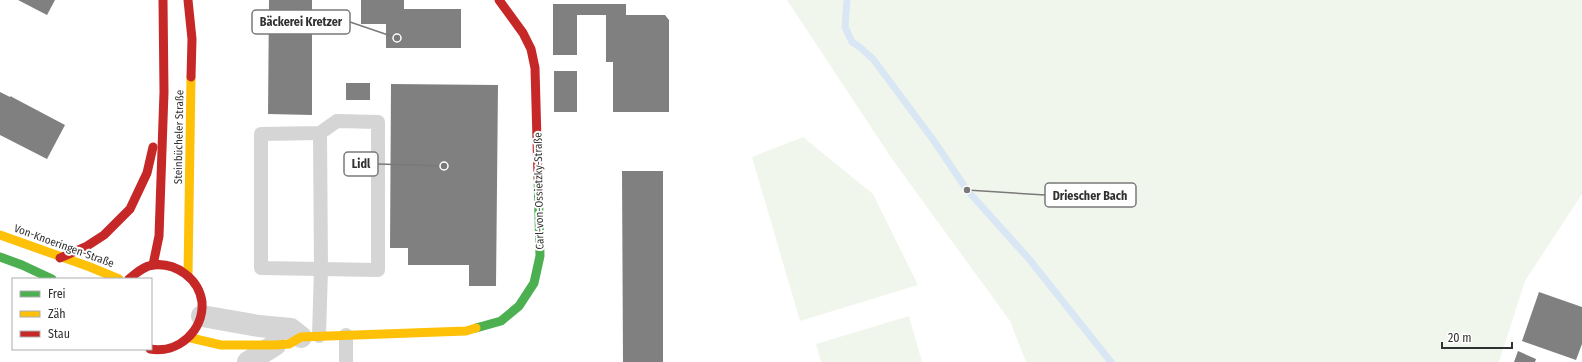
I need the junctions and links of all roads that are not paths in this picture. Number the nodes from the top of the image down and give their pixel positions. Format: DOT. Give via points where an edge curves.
graph roads {
  1 [pos="163,0"];
  2 [pos="188,0"];
  3 [pos="499,0"];
  4 [pos="164,98"];
  5 [pos="320,133"];
  6 [pos="0,235"];
  7 [pos="0,257"];
  8 [pos="60,258"];
  9 [pos="152,265"];
  10 [pos="321,269"];
  11 [pos="188,275"];
  12 [pos="50,278"];
  13 [pos="117,278"];
  14 [pos="130,278"];
  15 [pos="202,316"];
  16 [pos="346,335"];
  17 [pos="310,336"];
  18 [pos="191,338"];
  19 [pos="275,346"];
  20 [pos="152,349"];
  21 [pos="248,362"];
  22 [pos="346,362"];
  1 -- 4 [label="street, Steinbücheler Straße"];
  2 -- 11 [label="street, Steinbücheler Straße" via="192,47"];
  3 -- 16 [label="street, Carl-von-Ossietzky-Straße" via="523,33 531,49 534,68 540,256 534,283 519,306 502,321 466,331"];
  4 -- 8 [label="street, Steinbücheler Straße" via="147,173 130,209 87,246"];
  4 -- 9 [label="street, Steinbücheler Straße" via="159,236"];
  5 -- 10 [label="lane"];
  5 -- 10 [label="lane" via="261,134 261,268"];
  5 -- 10 [label="lane" via="337,121 378,122 378,270"];
  6 -- 8 [label="street, Von-Knoeringen-Straße"];
  7 -- 12 [label="street"];
  8 -- 13 [label="street, Von-Knoeringen-Straße" via="98,269"];
  9 -- 11 [label="street" via="171,266"];
  9 -- 14 [label="street"];
  10 -- 17 [label="lane"];
  11 -- 15 [label="street" via="197,287 202,301"];
  15 -- 17 [label="street, Carl-von-Ossietzky-Straße" via="291,329"];
  15 -- 18 [label="street"];
  16 -- 17 [label="street, Carl-von-Ossietzky-Straße"];
  16 -- 22 [label="lane"];
  17 -- 19 [label="street, Carl-von-Ossietzky-Straße"];
  18 -- 19 [label="street, Carl-von-Ossietzky-Straße" via="221,344"];
  18 -- 20 [label="street" via="172,352"];
  19 -- 21 [label="street, Carl-von-Ossietzky-Straße"];
}
